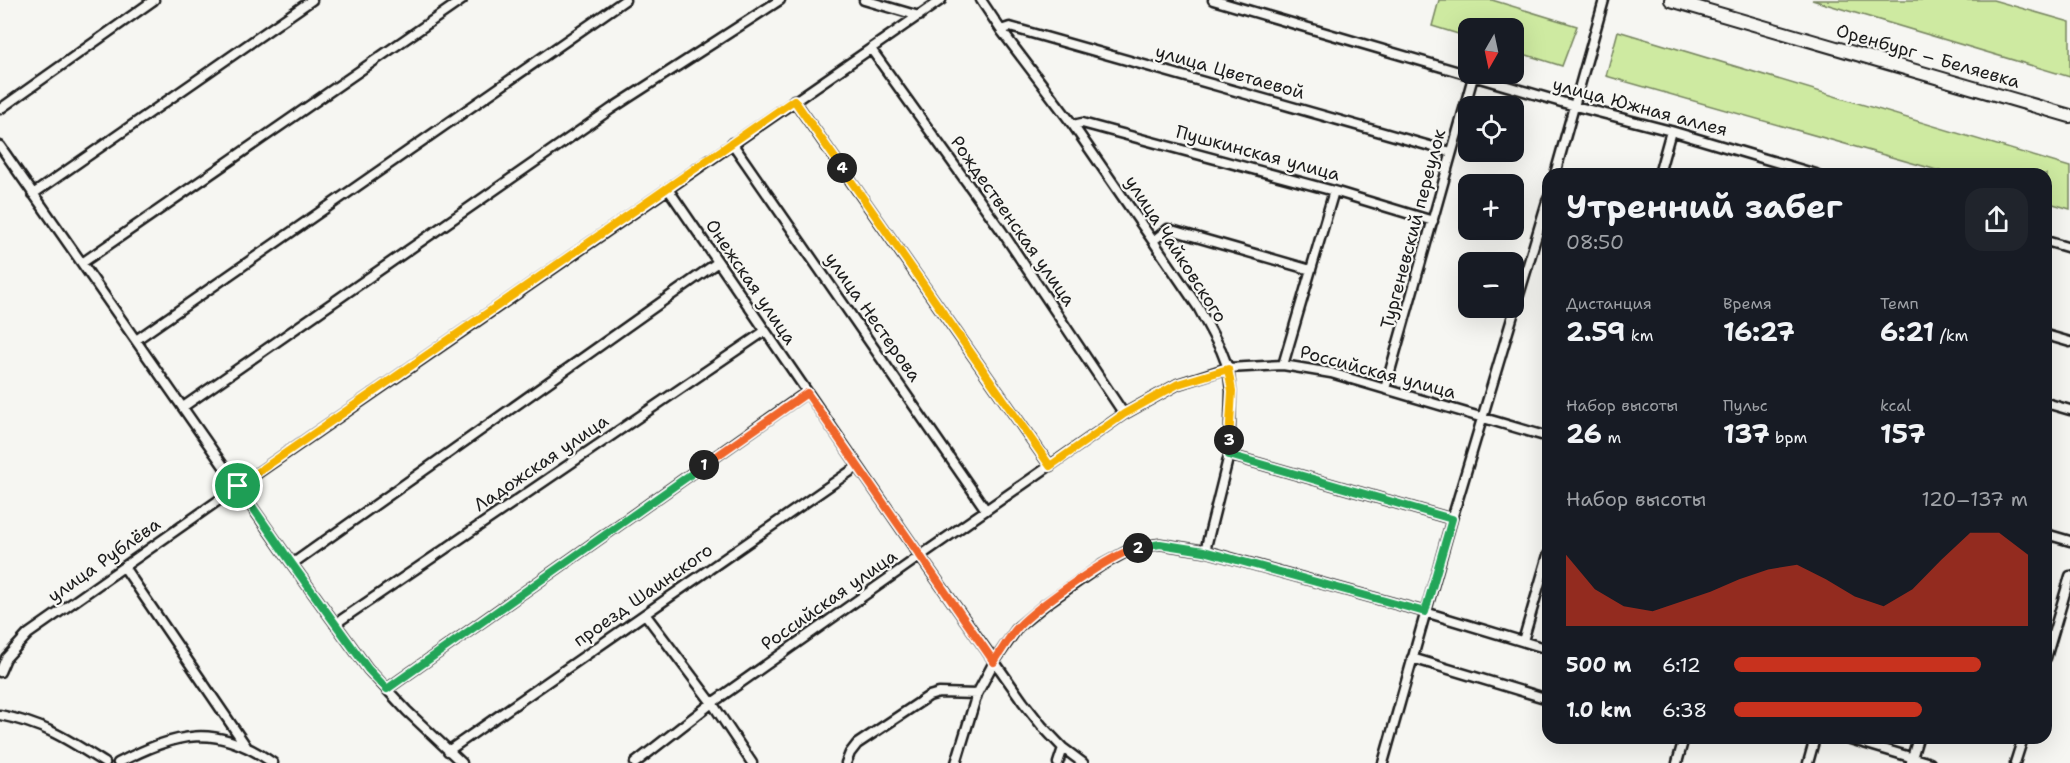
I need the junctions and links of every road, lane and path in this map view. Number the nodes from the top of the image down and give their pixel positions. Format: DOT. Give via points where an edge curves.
graph roads {
  1 [pos="154,0"];
  2 [pos="312,0"];
  3 [pos="462,0"];
  4 [pos="625,0"];
  5 [pos="780,0"];
  6 [pos="864,0"];
  7 [pos="941,0"];
  8 [pos="981,0"];
  9 [pos="1213,0"];
  10 [pos="1604,0"];
  11 [pos="1671,0"];
  12 [pos="919,16"];
  13 [pos="1001,30"];
  14 [pos="871,49"];
  15 [pos="1458,73"];
  16 [pos="1471,84"];
  17 [pos="1498,84"];
  18 [pos="794,100"];
  19 [pos="1575,106"];
  20 [pos="0,109"];
  21 [pos="2070,116"];
  22 [pos="1072,124"];
  23 [pos="1671,131"];
  24 [pos="732,143"];
  25 [pos="0,146"];
  26 [pos="1451,152"];
  27 [pos="1557,168"];
  28 [pos="1661,168"];
  29 [pos="1796,168"];
  30 [pos="668,189"];
  31 [pos="1334,191"];
  32 [pos="33,194"];
  33 [pos="1542,219"];
  34 [pos="1433,221"];
  35 [pos="1153,241"];
  36 [pos="2052,243"];
  37 [pos="2070,248"];
  38 [pos="718,262"];
  39 [pos="82,263"];
  40 [pos="1311,270"];
  41 [pos="765,331"];
  42 [pos="2052,337"];
  43 [pos="136,340"];
  44 [pos="2070,342"];
  45 [pos="1283,365"];
  46 [pos="1228,369"];
  47 [pos="1385,389"];
  48 [pos="807,393"];
  49 [pos="2052,405"];
  50 [pos="183,407"];
  51 [pos="2070,410"];
  52 [pos="1124,414"];
  53 [pos="1484,418"];
  54 [pos="1542,435"];
  55 [pos="1229,455"];
  56 [pos="858,466"];
  57 [pos="1050,466"];
  58 [pos="238,486"];
  59 [pos="986,510"];
  60 [pos="1452,519"];
  61 [pos="2052,536"];
  62 [pos="2070,541"];
  63 [pos="1204,551"];
  64 [pos="920,556"];
  65 [pos="292,564"];
  66 [pos="124,567"];
  67 [pos="1542,576"];
  68 [pos="2070,576"];
  69 [pos="1425,612"];
  70 [pos="645,614"];
  71 [pos="335,624"];
  72 [pos="2052,638"];
  73 [pos="1523,641"];
  74 [pos="1542,647"];
  75 [pos="1412,658"];
  76 [pos="994,662"];
  77 [pos="0,672"];
  78 [pos="387,689"];
  79 [pos="977,694"];
  80 [pos="1542,697"];
  81 [pos="712,703"];
  82 [pos="0,715"];
  83 [pos="1681,744"];
  84 [pos="1813,744"];
  85 [pos="1864,744"];
  86 [pos="1916,744"];
  87 [pos="2021,744"];
  88 [pos="246,746"];
  89 [pos="1063,748"];
  90 [pos="448,751"];
  91 [pos="1911,760"];
  92 [pos="105,763"];
  93 [pos="118,763"];
  94 [pos="273,763"];
  95 [pos="462,763"];
  96 [pos="635,763"];
  97 [pos="752,763"];
  98 [pos="846,763"];
  99 [pos="956,763"];
  100 [pos="1058,763"];
  101 [pos="1083,763"];
  102 [pos="1383,763"];
  103 [pos="1677,763"];
  104 [pos="1808,763"];
  105 [pos="1930,763"];
  106 [pos="2015,763"];
  1 -- 20 [label="street"];
  2 -- 32 [label="street"];
  3 -- 39 [label="street"];
  4 -- 43 [label="street"];
  5 -- 50 [label="street" via="611,109"];
  6 -- 12 [label="street"];
  7 -- 12 [label="street, улица Рублёва"];
  8 -- 13 [label="street, улица Чайковского"];
  9 -- 15 [label="street, улица Южная аллея"];
  10 -- 19 [label="street"];
  11 -- 21 [label="main road, Оренбург – Беляевка"];
  12 -- 14 [label="street, улица Рублёва"];
  13 -- 22 [label="street, улица Чайковского"];
  13 -- 26 [label="street, улица Цветаевой" via="1010,27"];
  14 -- 18 [label="street, улица Рублёва"];
  14 -- 52 [label="street, Рождественская улица" via="1001,230"];
  16 -- 26 [label="street, Тургеневский переулок"];
  17 -- 19 [label="street, улица Южная аллея"];
  18 -- 24 [label="street, улица Рублёва"];
  18 -- 57 [label="street"];
  19 -- 23 [label="street, улица Южная аллея"];
  19 -- 27 [label="street"];
  22 -- 31 [label="street, Пушкинская улица" via="1082,123"];
  22 -- 35 [label="street, улица Чайковского"];
  23 -- 28 [label="street"];
  23 -- 29 [label="street, улица Южная аллея"];
  24 -- 30 [label="street, улица Рублёва"];
  24 -- 59 [label="street, улица Нестерова"];
  25 -- 32 [label="street"];
  26 -- 34 [label="street, Тургеневский переулок"];
  30 -- 38 [label="street, Онежская улица"];
  30 -- 58 [label="street, улица Рублёва"];
  31 -- 34 [label="street, Пушкинская улица"];
  31 -- 40 [label="street"];
  32 -- 39 [label="street"];
  33 -- 53 [label="street"];
  34 -- 47 [label="street, Тургеневский переулок"];
  35 -- 40 [label="street" via="1168,228"];
  35 -- 46 [label="street, улица Чайковского" via="1198,307"];
  36 -- 37 [label="street"];
  38 -- 41 [label="street, Онежская улица"];
  38 -- 65 [label="street"];
  39 -- 43 [label="street"];
  40 -- 45 [label="street"];
  41 -- 48 [label="street, Онежская улица"];
  41 -- 71 [label="street, Ладожская улица"];
  42 -- 44 [label="street"];
  43 -- 50 [label="street"];
  45 -- 46 [label="street, Российская улица"];
  45 -- 47 [label="street, Российская улица" via="1331,373"];
  46 -- 52 [label="street, Российская улица" via="1178,384"];
  46 -- 55 [label="street, улица Чайковского" via="1232,391"];
  47 -- 53 [label="street, Российская улица"];
  48 -- 56 [label="street, Онежская улица"];
  48 -- 78 [label="street"];
  49 -- 51 [label="street"];
  50 -- 58 [label="street"];
  52 -- 57 [label="street, Российская улица"];
  53 -- 54 [label="street, Российская улица"];
  53 -- 60 [label="street"];
  55 -- 60 [label="street"];
  55 -- 63 [label="street, улица Чайковского"];
  56 -- 64 [label="street, Онежская улица"];
  56 -- 70 [label="street, проезд Шаинского"];
  57 -- 59 [label="street, Российская улица"];
  58 -- 65 [label="street"];
  58 -- 66 [label="street, улица Рублёва"];
  59 -- 64 [label="street, Российская улица"];
  60 -- 69 [label="street"];
  61 -- 62 [label="street"];
  63 -- 69 [label="street"];
  63 -- 76 [label="street" via="1160,544 1133,548 1046,604 1018,627"];
  64 -- 76 [label="street, Онежская улица"];
  64 -- 81 [label="street, Российская улица"];
  65 -- 71 [label="street"];
  66 -- 77 [label="street, улица Рублёва" via="28,634 6,658"];
  66 -- 88 [label="street"];
  67 -- 73 [label="street"];
  68 -- 72 [label="street"];
  69 -- 73 [label="street"];
  69 -- 75 [label="street"];
  70 -- 81 [label="street"];
  70 -- 90 [label="street, проезд Шаинского"];
  71 -- 78 [label="street"];
  73 -- 74 [label="street"];
  75 -- 80 [label="street"];
  75 -- 102 [label="street"];
  76 -- 79 [label="street"];
  76 -- 89 [label="street, Онежская улица"];
  78 -- 90 [label="street"];
  79 -- 98 [label="street" via="929,696 857,744"];
  79 -- 99 [label="street"];
  81 -- 96 [label="street, Российская улица"];
  81 -- 97 [label="street"];
  82 -- 92 [label="street" via="27,720 60,734"];
  83 -- 103 [label="street"];
  84 -- 104 [label="street"];
  85 -- 91 [label="street"];
  86 -- 91 [label="street"];
  87 -- 106 [label="street"];
  88 -- 93 [label="street" via="212,735 195,735 173,739"];
  88 -- 94 [label="street"];
  89 -- 100 [label="street"];
  89 -- 101 [label="street, Онежская улица"];
  90 -- 95 [label="street"];
  91 -- 105 [label="street"];
}
